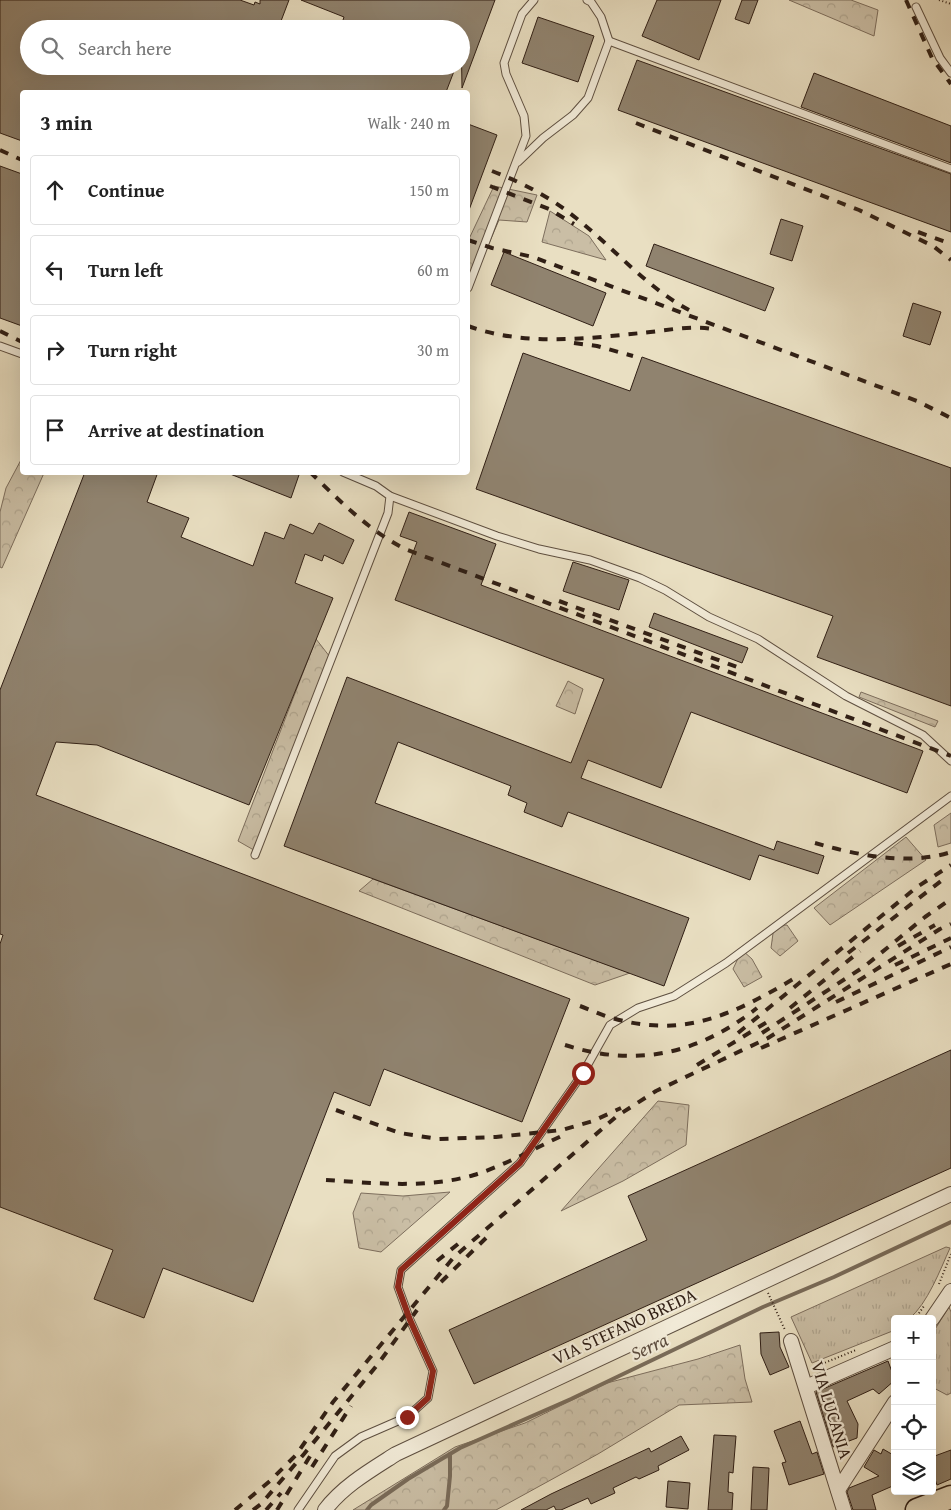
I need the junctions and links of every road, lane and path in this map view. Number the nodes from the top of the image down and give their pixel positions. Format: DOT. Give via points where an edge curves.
graph roads {
  1 [pos="534,0"];
  2 [pos="587,0"];
  3 [pos="939,0"];
  4 [pos="951,4"];
  5 [pos="916,7"];
  6 [pos="609,41"];
  7 [pos="951,73"];
  8 [pos="516,164"];
  9 [pos="951,169"];
  10 [pos="470,283"];
  11 [pos="0,346"];
  12 [pos="20,353"];
  13 [pos="350,475"];
  14 [pos="390,496"];
  15 [pos="951,761"];
  16 [pos="951,796"];
  17 [pos="255,854"];
  18 [pos="951,1194"];
  19 [pos="951,1254"];
  20 [pos="766,1288"];
  21 [pos="945,1288"];
  22 [pos="927,1302"];
  23 [pos="918,1315"];
  24 [pos="934,1315"];
  25 [pos="780,1320"];
  26 [pos="791,1341"];
  27 [pos="891,1350"];
  28 [pos="806,1387"];
  29 [pos="893,1405"];
  30 [pos="838,1490"];
  31 [pos="951,1497"];
  32 [pos="298,1510"];
  33 [pos="325,1510"];
  34 [pos="844,1510"];
  35 [pos="917,1510"];
  1 -- 8 [label="lane" via="522,14 504,63 524,116 526,136"];
  2 -- 6 [label="lane" via="601,17"];
  3 -- 4 [label="path"];
  5 -- 7 [label="lane" via="940,58"];
  6 -- 8 [label="lane" via="588,98"];
  6 -- 9 [label="lane"];
  8 -- 10 [label="lane"];
  11 -- 12 [label="lane"];
  13 -- 14 [label="lane"];
  14 -- 15 [label="lane" via="497,536 590,560 640,578 709,617 758,639 846,696 923,735"];
  14 -- 17 [label="lane" via="388,513"];
  16 -- 32 [label="lane" via="726,963 674,996 638,1008 610,1025 583,1073 520,1163 401,1270 398,1287 433,1371 428,1398 407,1417 361,1437 335,1456"];
  18 -- 33 [label="street, VIA STEFANO BREDA" via="396,1454 361,1477"];
  19 -- 21 [label="path"];
  20 -- 25 [label="path"];
  21 -- 24 [label="street"];
  22 -- 23 [label="path"];
  26 -- 28 [label="street, VIA LUCANIA"];
  27 -- 28 [label="street"];
  28 -- 30 [label="street, VIA LUCANIA"];
  29 -- 30 [label="street, VIA LUCANIA"];
  30 -- 34 [label="street, VIA LUCANIA"];
  31 -- 35 [label="main road"];
}
